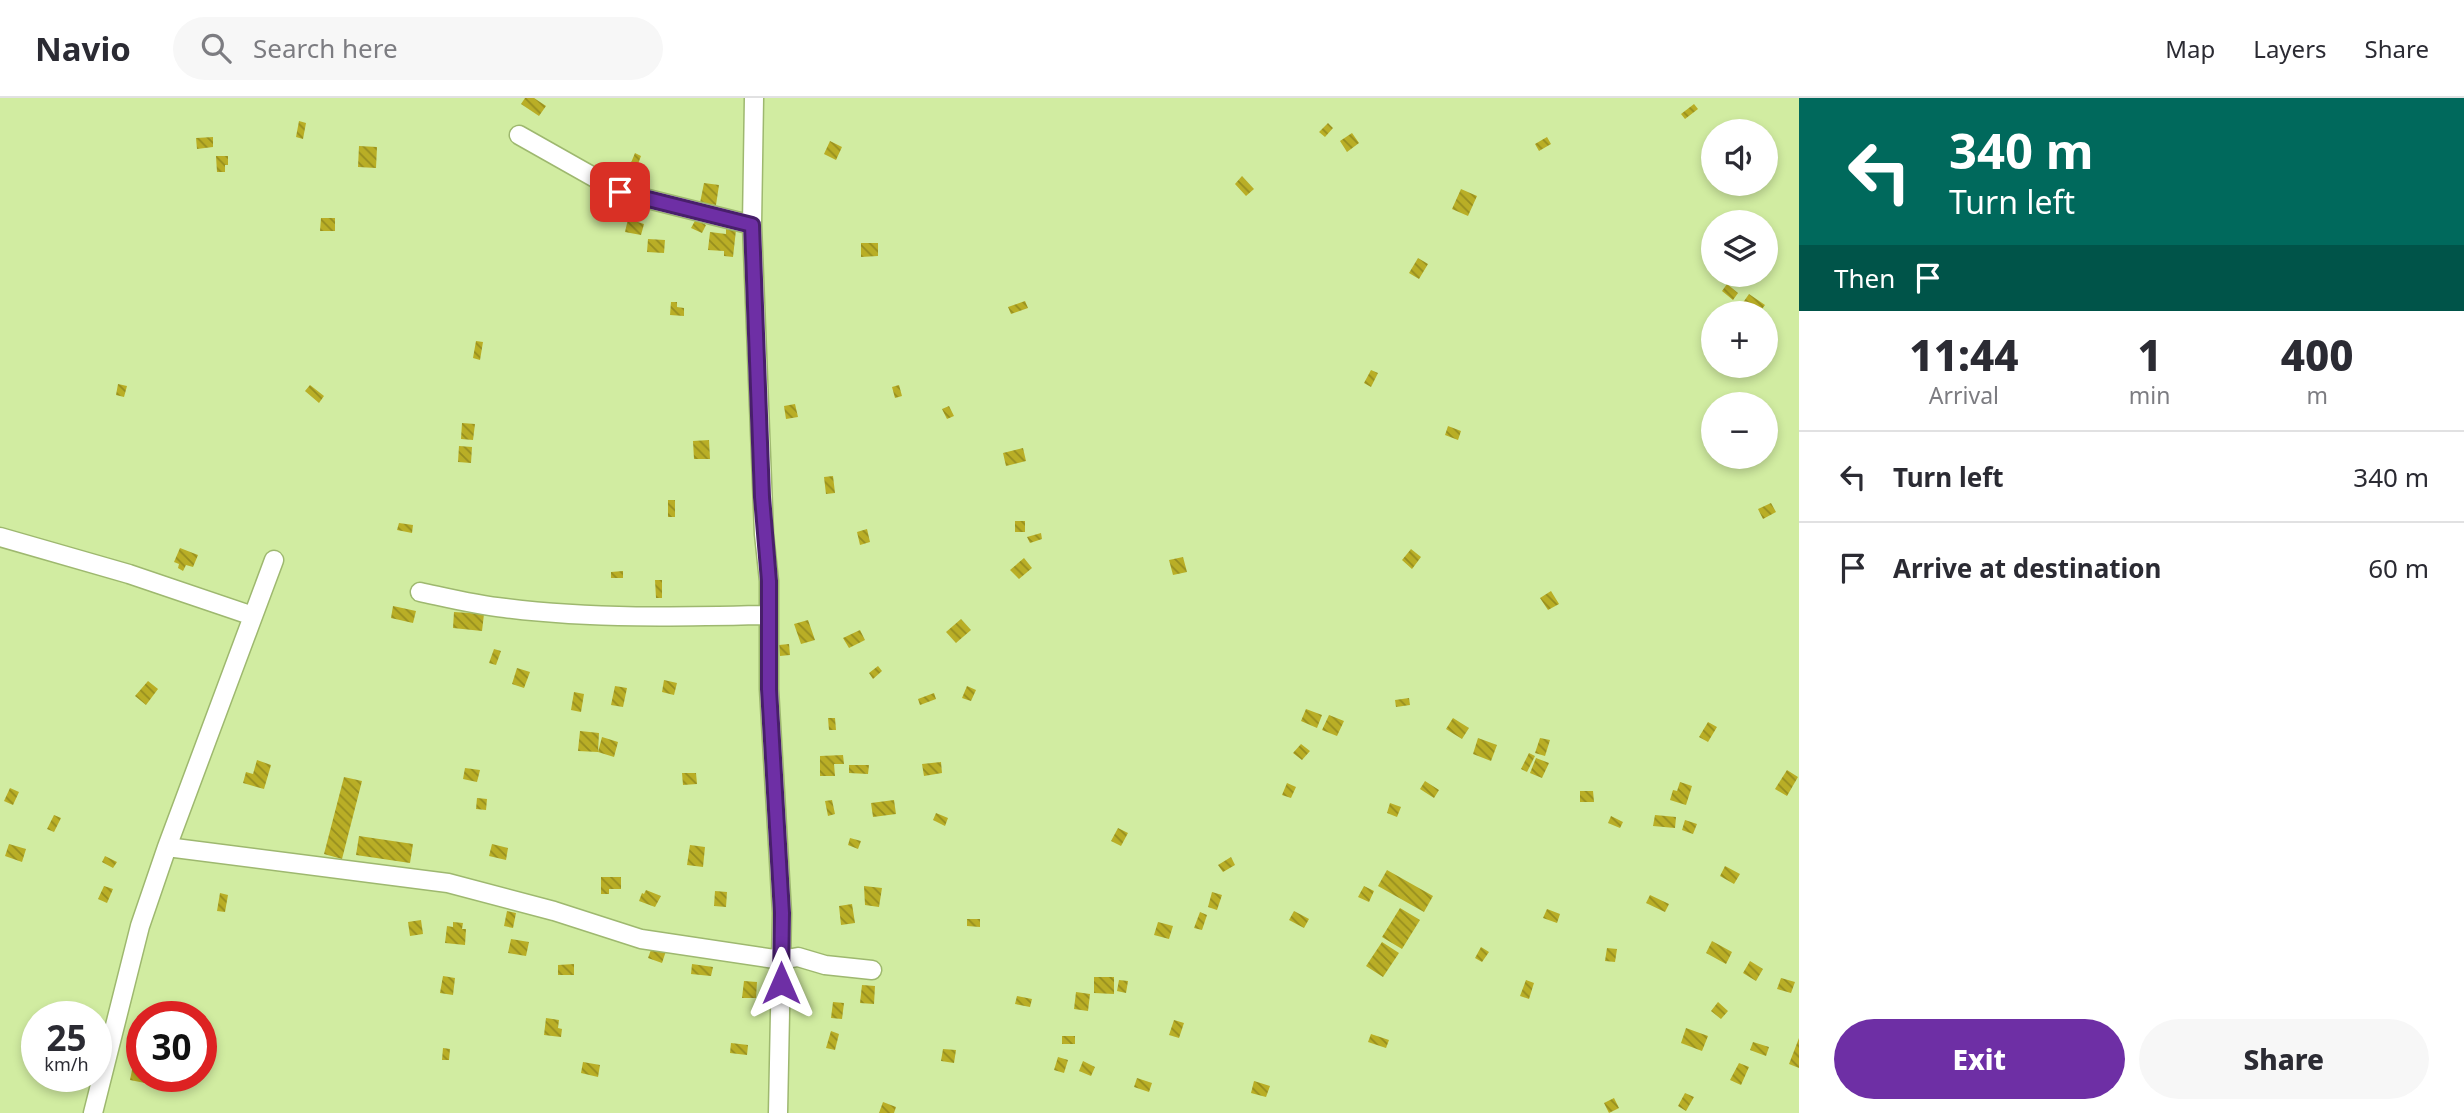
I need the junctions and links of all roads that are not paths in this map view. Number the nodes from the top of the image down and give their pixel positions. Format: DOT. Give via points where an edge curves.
graph roads {
  1 [pos="754,98"];
  2 [pos="519,135"];
  3 [pos="752,225"];
  4 [pos="0,537"];
  5 [pos="274,560"];
  6 [pos="420,592"];
  7 [pos="768,615"];
  8 [pos="253,616"];
  9 [pos="167,847"];
  10 [pos="781,960"];
  11 [pos="873,970"];
  12 [pos="94,1113"];
  13 [pos="778,1113"];
  1 -- 3 [label="street"];
  2 -- 3 [label="street" via="620,192"];
  3 -- 7 [label="street"];
  4 -- 8 [label="street"];
  5 -- 8 [label="street"];
  6 -- 7 [label="street" via="503,608 582,615"];
  7 -- 10 [label="street"];
  8 -- 9 [label="street"];
  9 -- 10 [label="street" via="448,883 641,939"];
  9 -- 12 [label="street" via="140,926"];
  10 -- 11 [label="street" via="798,957"];
  10 -- 13 [label="street"];
}
